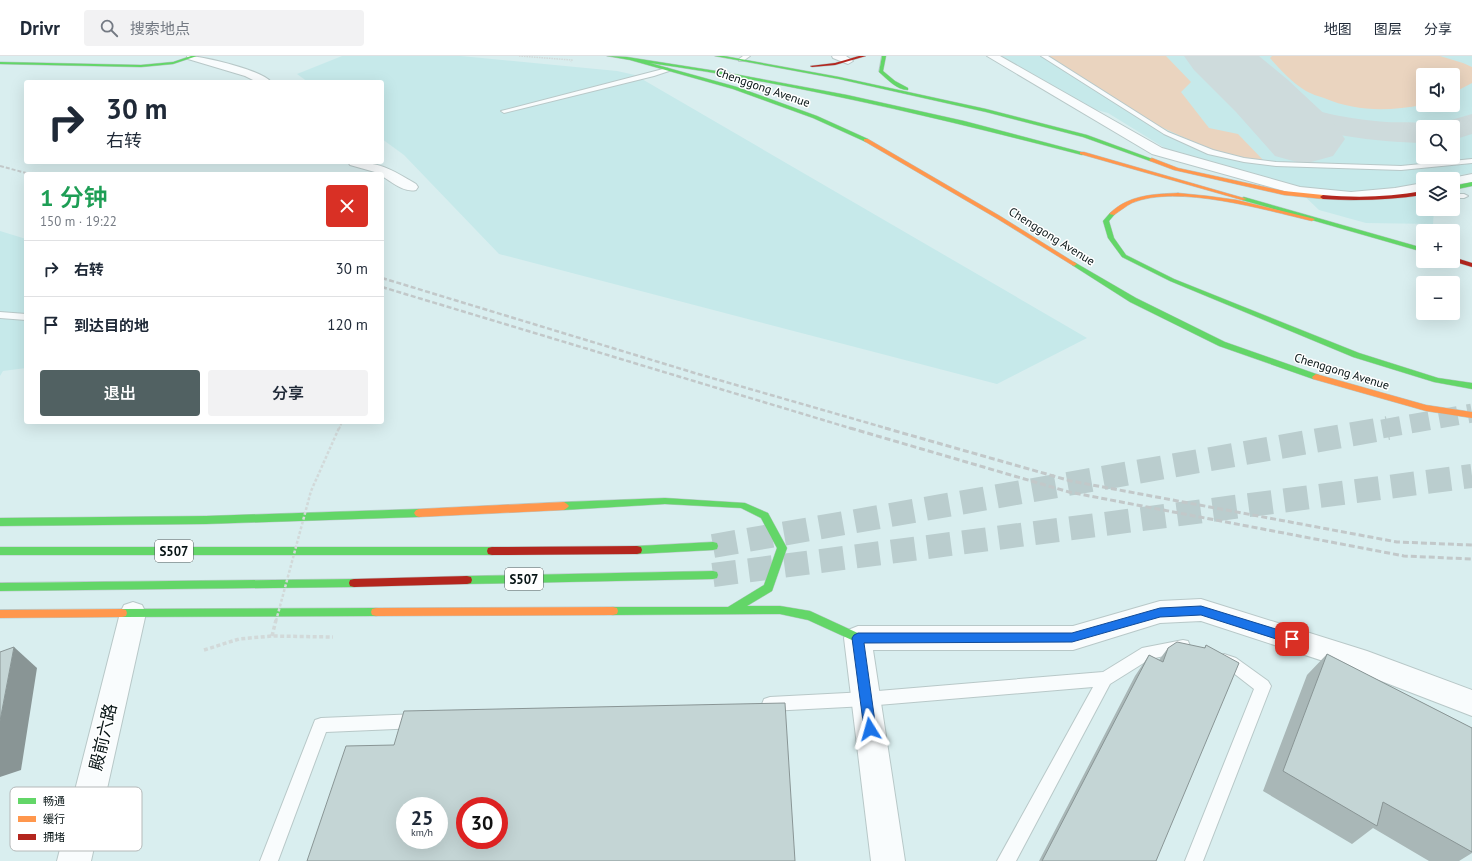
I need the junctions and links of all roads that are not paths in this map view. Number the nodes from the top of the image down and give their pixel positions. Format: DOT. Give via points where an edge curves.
graph roads {
  1 [pos="609,56"];
  2 [pos="667,56"];
  3 [pos="717,56"];
  4 [pos="720,56"];
  5 [pos="837,56"];
  6 [pos="864,56"];
  7 [pos="884,56"];
  8 [pos="992,56"];
  9 [pos="1044,56"];
  10 [pos="194,57"];
  11 [pos="627,58"];
  12 [pos="744,58"];
  13 [pos="848,61"];
  14 [pos="0,63"];
  15 [pos="766,64"];
  16 [pos="667,70"];
  17 [pos="261,80"];
  18 [pos="917,94"];
  19 [pos="504,111"];
  20 [pos="1472,161"];
  21 [pos="361,164"];
  22 [pos="1176,169"];
  23 [pos="1472,178"];
  24 [pos="1460,180"];
  25 [pos="1472,184"];
  26 [pos="411,187"];
  27 [pos="1460,187"];
  28 [pos="1416,188"];
  29 [pos="1416,194"];
  30 [pos="1312,219"];
  31 [pos="1416,239"];
  32 [pos="1416,248"];
  33 [pos="1460,252"];
  34 [pos="1472,256"];
  35 [pos="1460,261"];
  36 [pos="1472,265"];
  37 [pos="0,315"];
  38 [pos="24,317"];
  39 [pos="1472,386"];
  40 [pos="1472,415"];
  41 [pos="0,522"];
  42 [pos="713,546"];
  43 [pos="0,551"];
  44 [pos="713,575"];
  45 [pos="0,587"];
  46 [pos="730,611"];
  47 [pos="133,613"];
  48 [pos="0,614"];
  49 [pos="858,638"];
  50 [pos="1105,679"];
  51 [pos="866,700"];
  52 [pos="1472,703"];
  53 [pos="755,705"];
  54 [pos="432,720"];
  55 [pos="92,787"];
  56 [pos="76,851"];
  57 [pos="74,861"];
  58 [pos="269,861"];
  59 [pos="888,861"];
  60 [pos="1006,861"];
  61 [pos="1194,861"];
  1 -- 11 [label="main road"];
  2 -- 22 [label="main road" via="860,89 1072,138"];
  3 -- 4 [label="main road, Chenggong Avenue"];
  4 -- 12 [label="main road, Chenggong Avenue"];
  5 -- 13 [label="street"];
  6 -- 13 [label="main road"];
  7 -- 18 [label="main road" via="881,71 893,82"];
  8 -- 28 [label="street" via="1157,151 1299,191 1351,196"];
  9 -- 20 [label="lane" via="1166,133 1211,152 1276,164 1401,168"];
  10 -- 14 [label="main road" via="173,63 141,66"];
  10 -- 17 [label="street"];
  11 -- 16 [label="main road, Chenggong Avenue"];
  11 -- 30 [label="main road" via="739,74 923,112 1054,145"];
  12 -- 15 [label="main road, Chenggong Avenue"];
  13 -- 15 [label="main road" via="810,66"];
  15 -- 18 [label="main road, Chenggong Avenue"];
  16 -- 19 [label="lane"];
  16 -- 40 [label="main road, Chenggong Avenue" via="735,88 815,117 871,142 1134,300 1222,344 1332,383 1426,408"];
  18 -- 22 [label="main road, Chenggong Avenue" via="1085,136"];
  21 -- 26 [label="street" via="384,171"];
  22 -- 29 [label="main road, Chenggong Avenue" via="1284,193 1345,200"];
  22 -- 31 [label="main road"];
  23 -- 24 [label="street"];
  25 -- 27 [label="main road"];
  30 -- 32 [label="main road"];
  30 -- 39 [label="main road, Chenggong Avenue" via="1224,200 1177,194 1143,197 1118,207 1106,221 1111,238 1124,256 1172,280 1356,355 1437,380"];
  33 -- 34 [label="main road"];
  35 -- 36 [label="main road"];
  37 -- 38 [label="lane"];
  41 -- 46 [label="main road" via="206,520 476,511 665,501 742,505 764,516 782,548 768,588"];
  42 -- 43 [label="main road, S507" via="628,551"];
  44 -- 45 [label="main road, S507"];
  46 -- 47 [label="main road"];
  46 -- 49 [label="main road" via="780,610 810,616"];
  47 -- 48 [label="main road"];
  47 -- 55 [label="street, 殿前六路"];
  49 -- 51 [label="street"];
  49 -- 52 [label="street" via="1072,638 1160,612 1201,610 1367,663"];
  50 -- 51 [label="lane"];
  50 -- 60 [label="lane"];
  50 -- 61 [label="lane" via="1147,653 1184,646 1231,663 1263,686"];
  51 -- 53 [label="lane"];
  51 -- 59 [label="street"];
  54 -- 58 [label="lane" via="321,725"];
  56 -- 57 [label="street, 殿前六路"];
}
